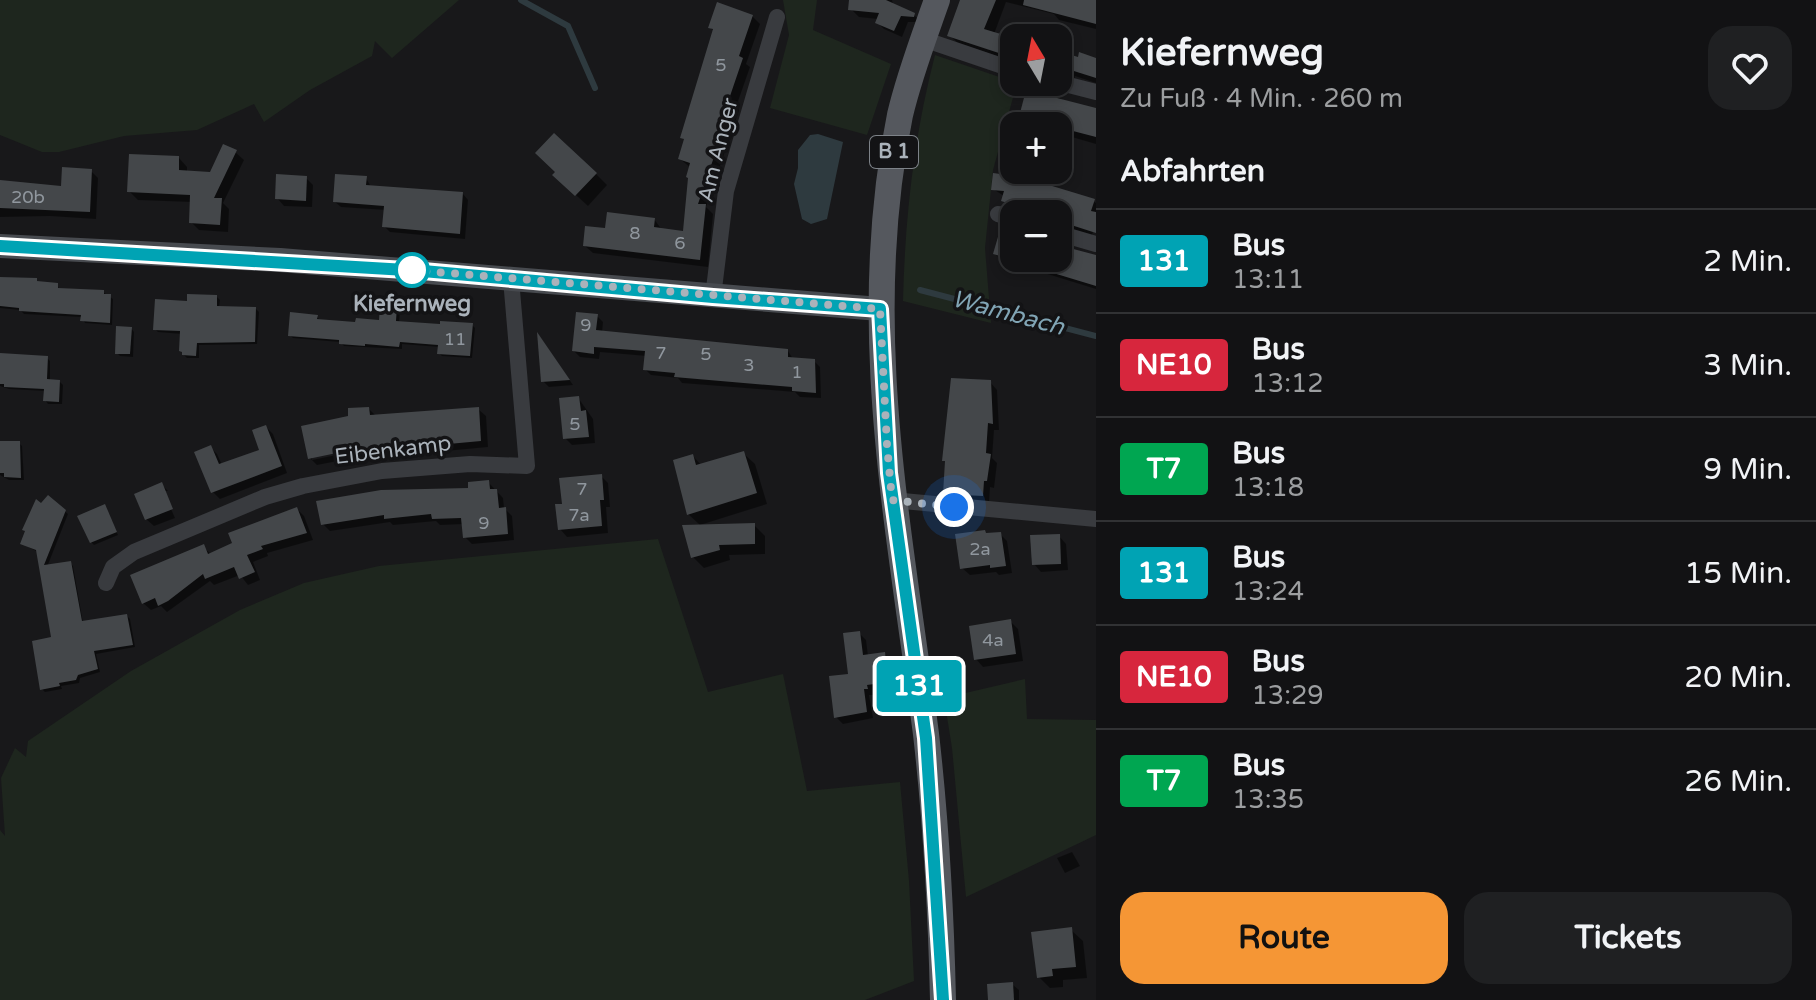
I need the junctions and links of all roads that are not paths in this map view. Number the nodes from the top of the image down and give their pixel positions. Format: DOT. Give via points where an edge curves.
graph roads {
  1 [pos="937,0"];
  2 [pos="777,17"];
  3 [pos="923,39"];
  4 [pos="1000,65"];
  5 [pos="1072,86"];
  6 [pos="1096,92"];
  7 [pos="1072,237"];
  8 [pos="1096,244"];
  9 [pos="0,246"];
  10 [pos="511,279"];
  11 [pos="713,297"];
  12 [pos="880,309"];
  13 [pos="892,500"];
  14 [pos="1096,519"];
  15 [pos="106,583"];
  16 [pos="943,1000"];
  1 -- 3 [label="main road, B 1"];
  2 -- 11 [label="street, Am Anger" via="726,191"];
  3 -- 4 [label="street"];
  3 -- 12 [label="main road, B 1" via="901,112 889,179"];
  5 -- 6 [label="street"];
  7 -- 8 [label="street"];
  9 -- 10 [label="street" via="280,260"];
  10 -- 11 [label="street"];
  10 -- 15 [label="street, Eibenkamp" via="527,466 396,470 303,486 134,552 113,567"];
  11 -- 12 [label="street"];
  12 -- 13 [label="main road, B 1"];
  13 -- 14 [label="street"];
  13 -- 16 [label="main road, B 1" via="926,738"];
}
